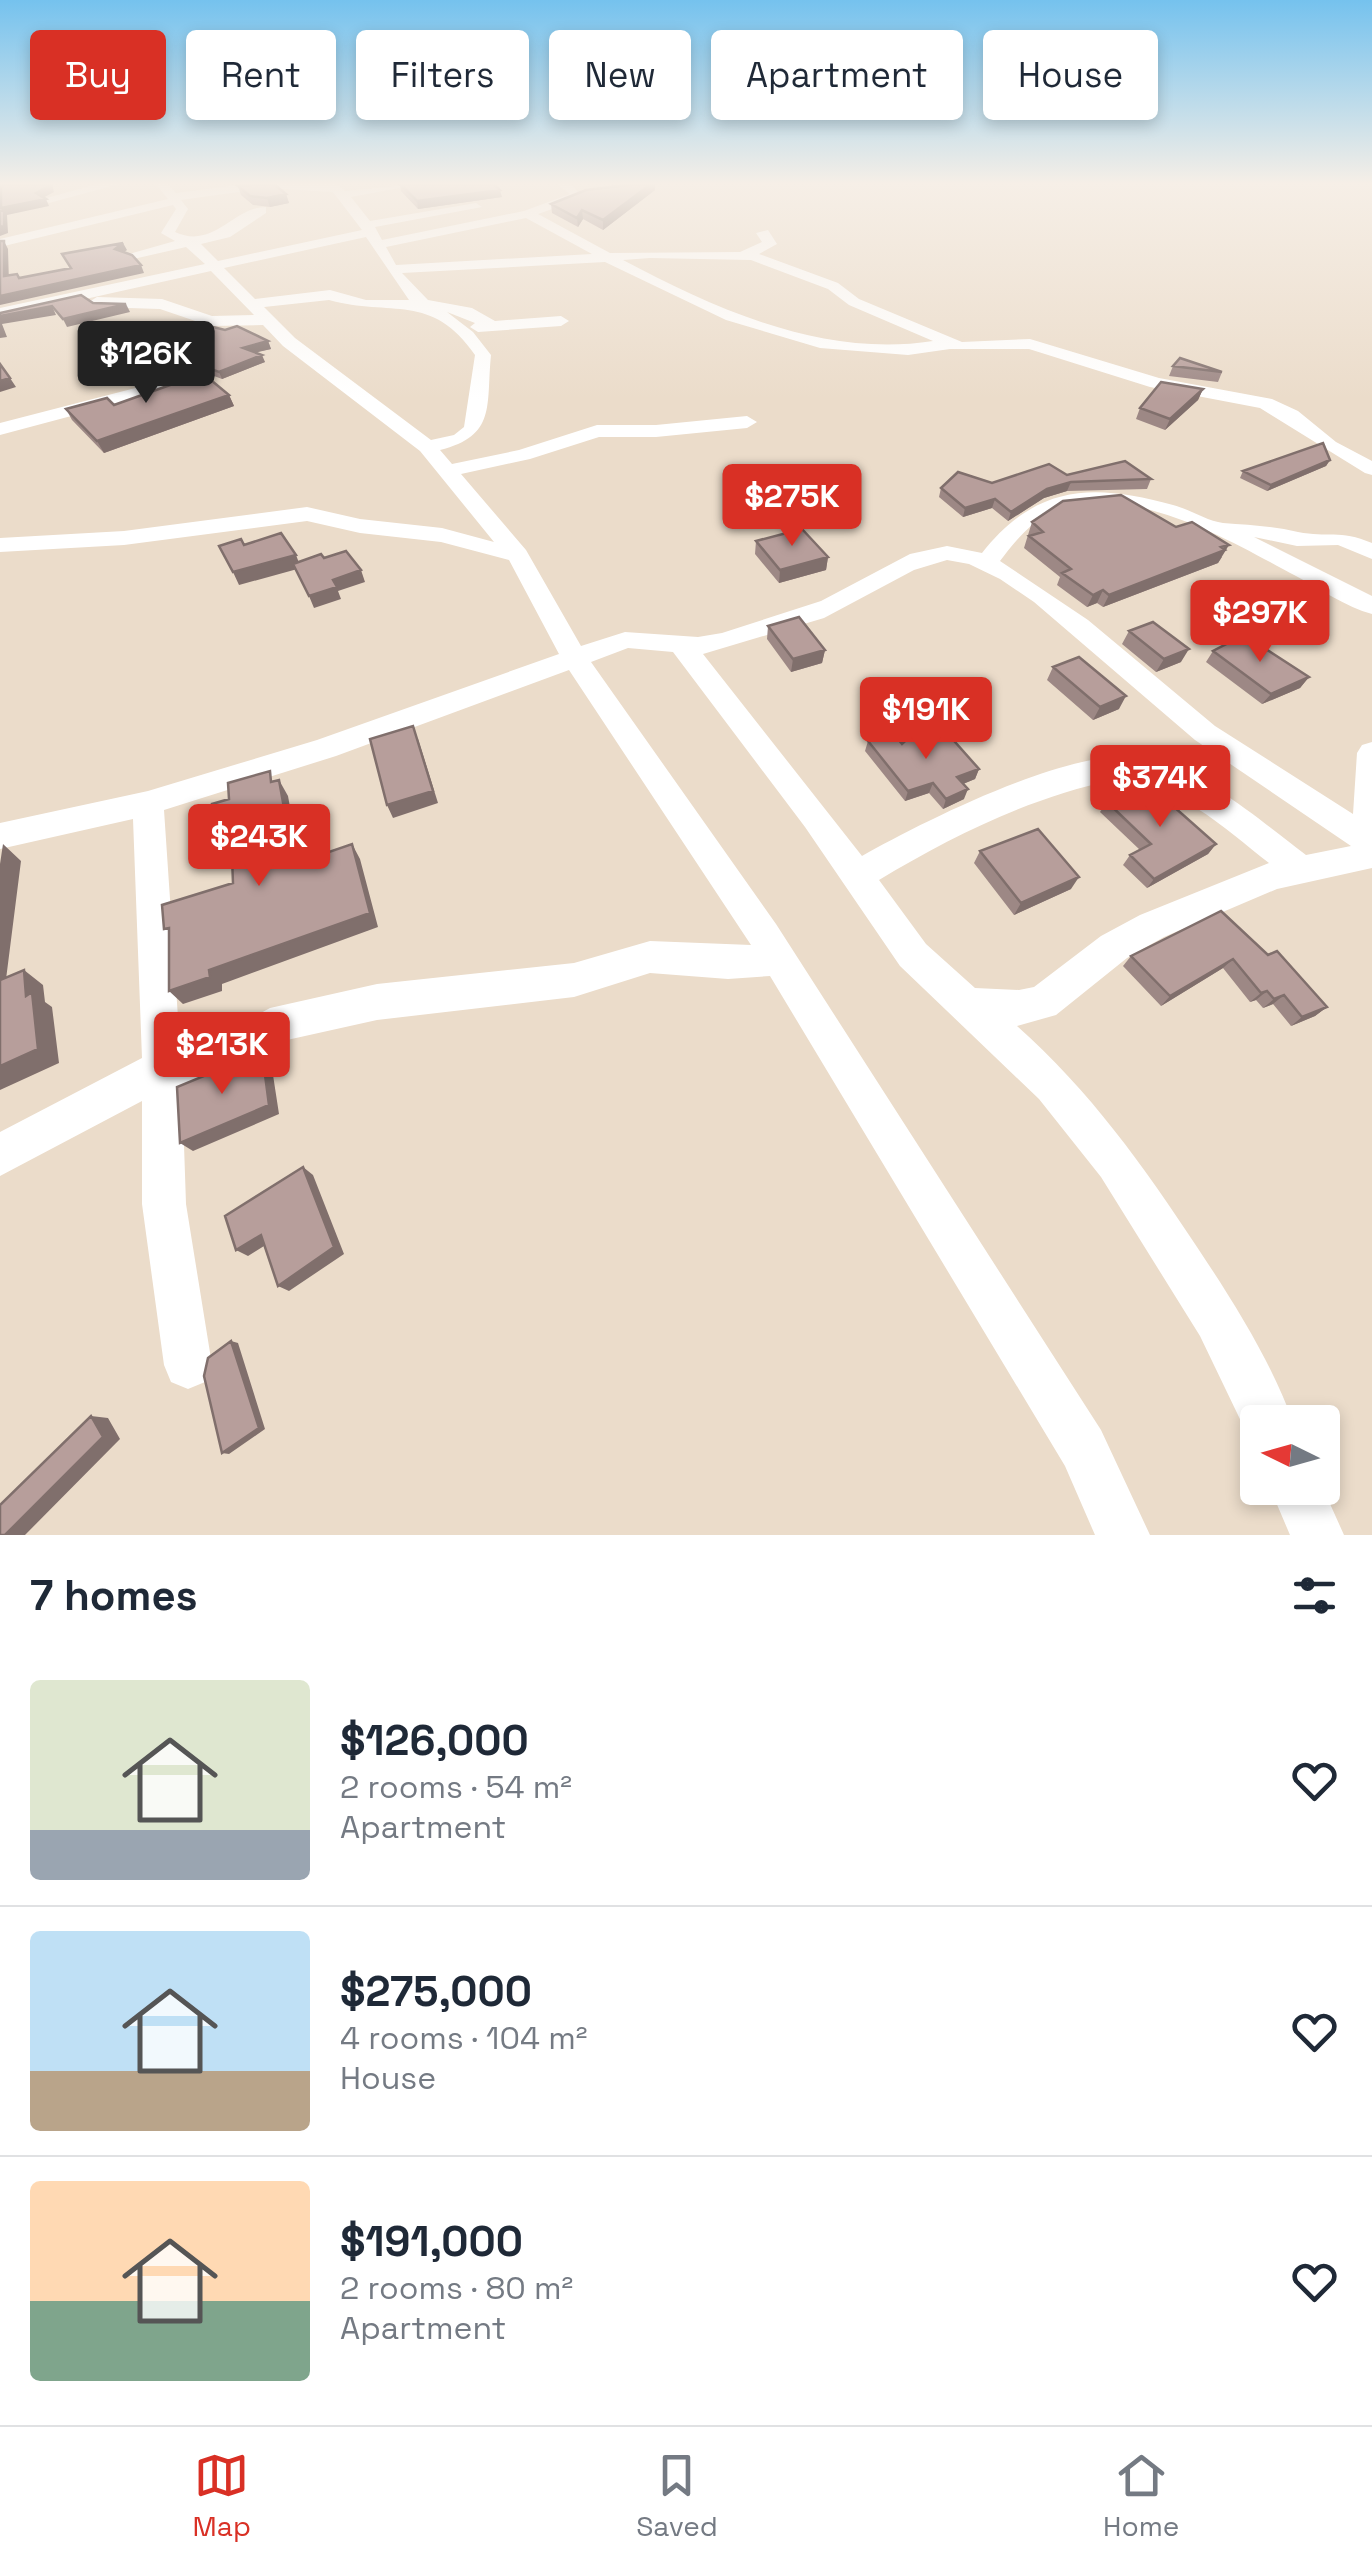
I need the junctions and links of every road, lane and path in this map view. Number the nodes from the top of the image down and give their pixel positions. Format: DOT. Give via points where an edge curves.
graph roads {
  1 [pos="209,256"];
  2 [pos="266,256"];
  3 [pos="387,256"];
  4 [pos="541,256"];
  5 [pos="605,256"];
  6 [pos="701,256"];
  7 [pos="746,256"];
  8 [pos="608,257"];
  9 [pos="524,262"];
  10 [pos="214,266"];
  11 [pos="395,269"];
  12 [pos="70,297"];
  13 [pos="426,304"];
  14 [pos="260,312"];
  15 [pos="0,313"];
  16 [pos="561,321"];
  17 [pos="455,325"];
  18 [pos="494,327"];
  19 [pos="950,344"];
  20 [pos="174,383"];
  21 [pos="747,422"];
  22 [pos="0,428"];
  23 [pos="437,459"];
  24 [pos="1372,469"];
  25 [pos="1216,528"];
  26 [pos="0,545"];
  27 [pos="1372,552"];
  28 [pos="518,555"];
  29 [pos="988,560"];
  30 [pos="1372,606"];
  31 [pos="682,645"];
  32 [pos="575,659"];
  33 [pos="1372,753"];
  34 [pos="148,803"];
  35 [pos="0,836"];
  36 [pos="1370,838"];
  37 [pos="1300,869"];
  38 [pos="858,874"];
  39 [pos="779,959"];
  40 [pos="969,1004"];
  41 [pos="162,1069"];
  42 [pos="0,1155"];
  43 [pos="188,1365"];
  44 [pos="1260,1405"];
  45 [pos="1303,1505"];
  46 [pos="1123,1535"];
  47 [pos="1316,1535"];
  1 -- 10 [label="street"];
  2 -- 10 [label="street"];
  3 -- 11 [label="street"];
  4 -- 9 [label="street"];
  5 -- 8 [label="street"];
  6 -- 8 [label="street"];
  7 -- 19 [label="street" via="832,286"];
  8 -- 9 [label="street"];
  8 -- 19 [label="street" via="713,308 824,344 863,350"];
  9 -- 11 [label="street"];
  10 -- 12 [label="street"];
  10 -- 14 [label="street"];
  11 -- 13 [label="street"];
  12 -- 14 [label="street" via="162,304 210,321"];
  12 -- 15 [label="street"];
  13 -- 14 [label="street" via="365,306 336,296"];
  13 -- 17 [label="street"];
  13 -- 18 [label="street" via="466,311"];
  14 -- 23 [label="street"];
  16 -- 18 [label="street"];
  17 -- 18 [label="street"];
  17 -- 23 [label="street" via="483,355 476,422"];
  19 -- 24 [label="street" via="1030,344 1156,383 1265,403"];
  20 -- 22 [label="street"];
  21 -- 23 [label="street" via="597,431 522,455"];
  23 -- 28 [label="street"];
  25 -- 27 [label="street" via="1341,538"];
  25 -- 29 [label="street" via="1157,508 1070,499 1043,508"];
  25 -- 30 [label="street"];
  26 -- 28 [label="street" via="124,538 307,514"];
  28 -- 32 [label="street"];
  29 -- 31 [label="street" via="928,554 833,606 719,644"];
  29 -- 36 [label="street" via="1204,732"];
  31 -- 32 [label="street" via="624,640"];
  31 -- 38 [label="street"];
  32 -- 34 [label="street"];
  32 -- 39 [label="street"];
  33 -- 36 [label="street"];
  34 -- 35 [label="street"];
  34 -- 41 [label="street"];
  36 -- 37 [label="street" via="1367,856"];
  37 -- 38 [label="street" via="1167,777 1108,766 988,810"];
  37 -- 40 [label="street" via="1125,940 1043,1004"];
  38 -- 40 [label="street" via="913,955"];
  39 -- 41 [label="street" via="650,957 560,983 377,1002 270,1026 210,1063"];
  39 -- 46 [label="street" via="1083,1448"];
  40 -- 44 [label="street" via="1052,1085 1116,1162 1218,1319"];
  41 -- 42 [label="street"];
  41 -- 43 [label="street" via="164,1204"];
  45 -- 47 [label="street"];
}
